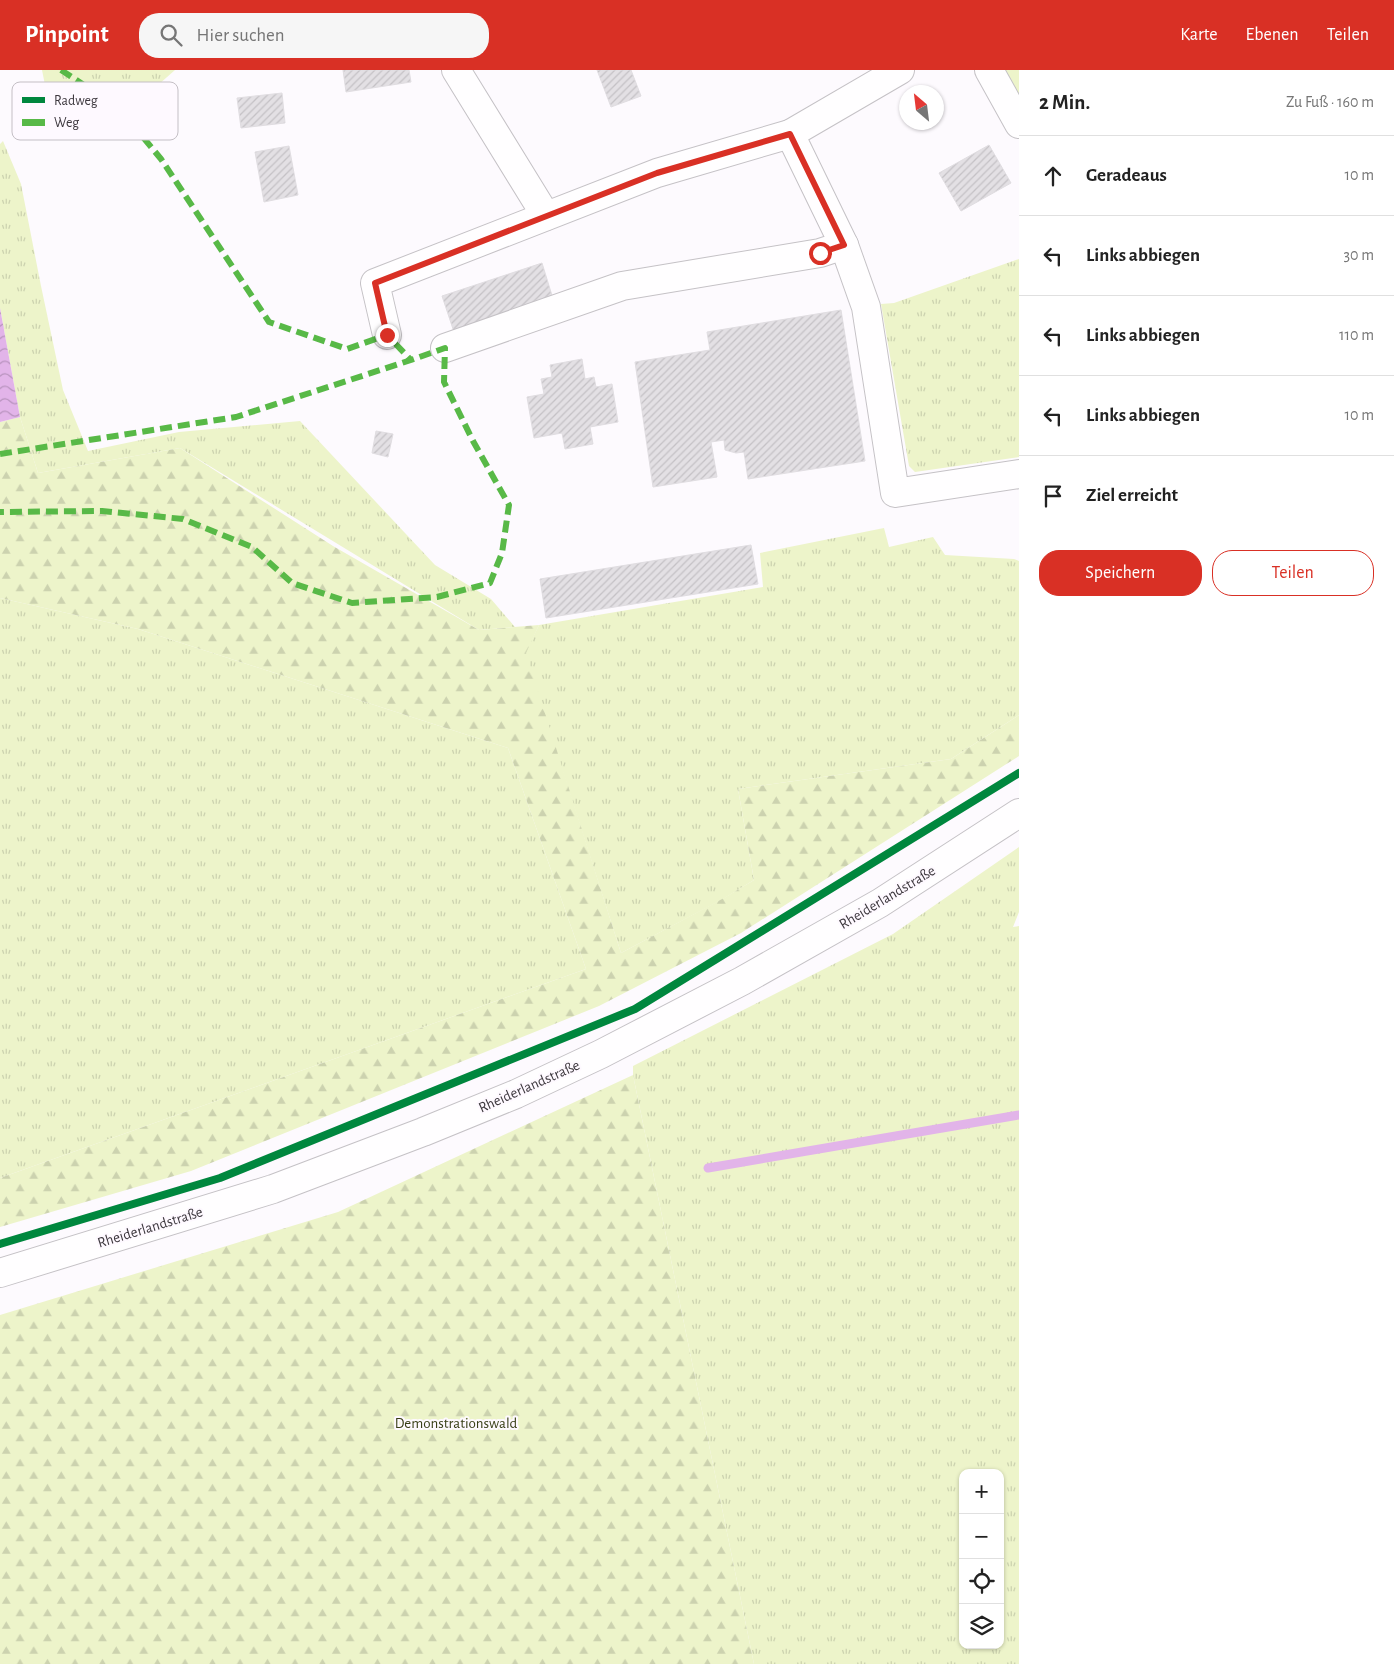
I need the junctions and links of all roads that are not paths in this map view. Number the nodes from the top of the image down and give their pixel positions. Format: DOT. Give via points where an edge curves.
graph roads {
  1 [pos="456,70"];
  2 [pos="900,70"];
  3 [pos="989,70"];
  4 [pos="1019,124"];
  5 [pos="790,134"];
  6 [pos="546,216"];
  7 [pos="844,245"];
  8 [pos="387,335"];
  9 [pos="444,348"];
  10 [pos="1019,474"];
  11 [pos="1019,813"];
  12 [pos="0,1273"];
  1 -- 6 [label="main road"];
  2 -- 5 [label="main road"];
  3 -- 4 [label="main road"];
  5 -- 6 [label="main road" via="657,173"];
  5 -- 7 [label="main road"];
  6 -- 8 [label="main road" via="375,283"];
  7 -- 9 [label="main road" via="820,253 622,286"];
  7 -- 10 [label="main road" via="866,307 895,494"];
  11 -- 12 [label="main road, Rheiderlandstraße" via="880,902 742,981 516,1094 273,1189"];
}
